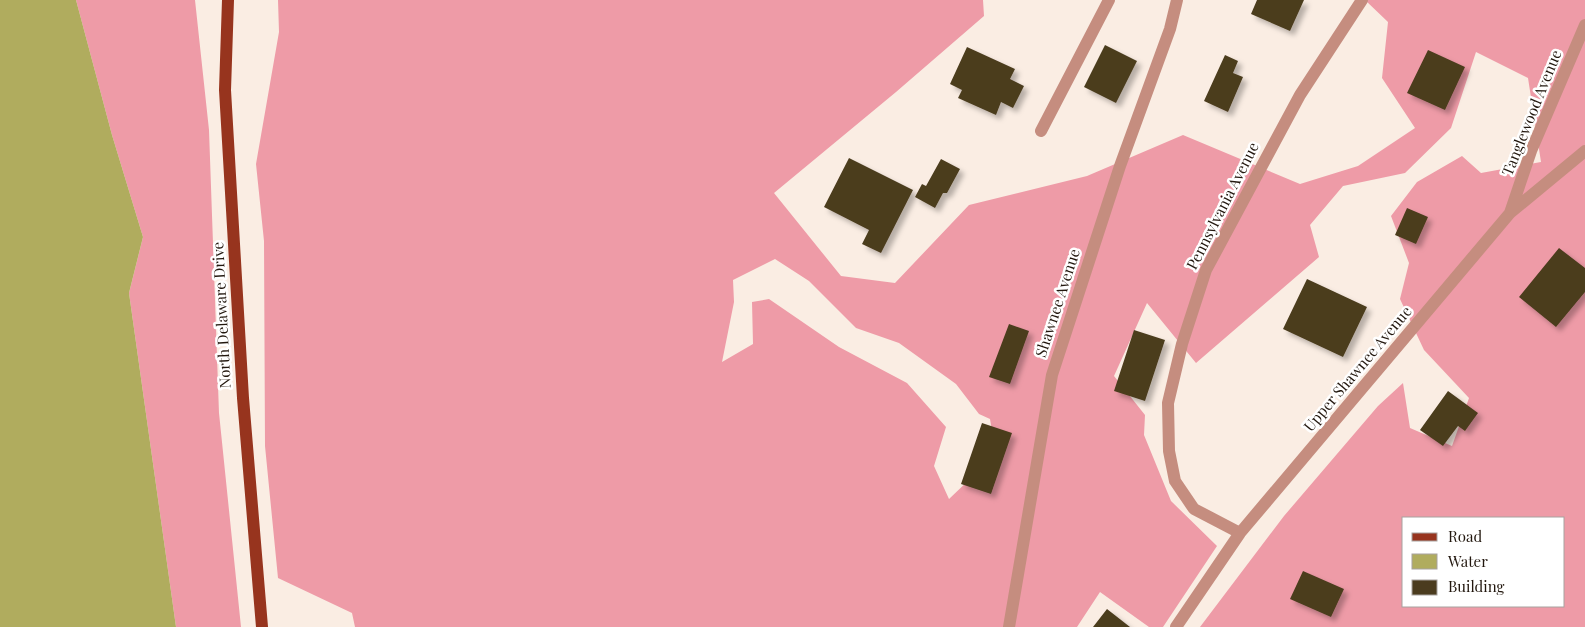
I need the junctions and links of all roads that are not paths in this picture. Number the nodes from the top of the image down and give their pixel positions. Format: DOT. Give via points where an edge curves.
graph roads {
  1 [pos="228,0"];
  2 [pos="1109,0"];
  3 [pos="1177,0"];
  4 [pos="1362,0"];
  5 [pos="1585,25"];
  6 [pos="1041,131"];
  7 [pos="1585,150"];
  8 [pos="1510,213"];
  9 [pos="1240,533"];
  10 [pos="262,627"];
  11 [pos="1009,627"];
  12 [pos="1176,627"];
  1 -- 10 [label="main road, North Delaware Drive" via="225,90 243,398"];
  2 -- 6 [label="street"];
  3 -- 11 [label="street, Shawnee Avenue" via="1052,375"];
  4 -- 9 [label="street, Pennsylvania Avenue" via="1300,95 1206,270 1182,344 1168,403 1169,451 1174,481 1194,509"];
  5 -- 8 [label="street, Tanglewood Avenue" via="1531,151"];
  7 -- 8 [label="street, Upper Shawnee Avenue"];
  8 -- 9 [label="street, Upper Shawnee Avenue"];
  9 -- 12 [label="street, Upper Shawnee Avenue"];
}
